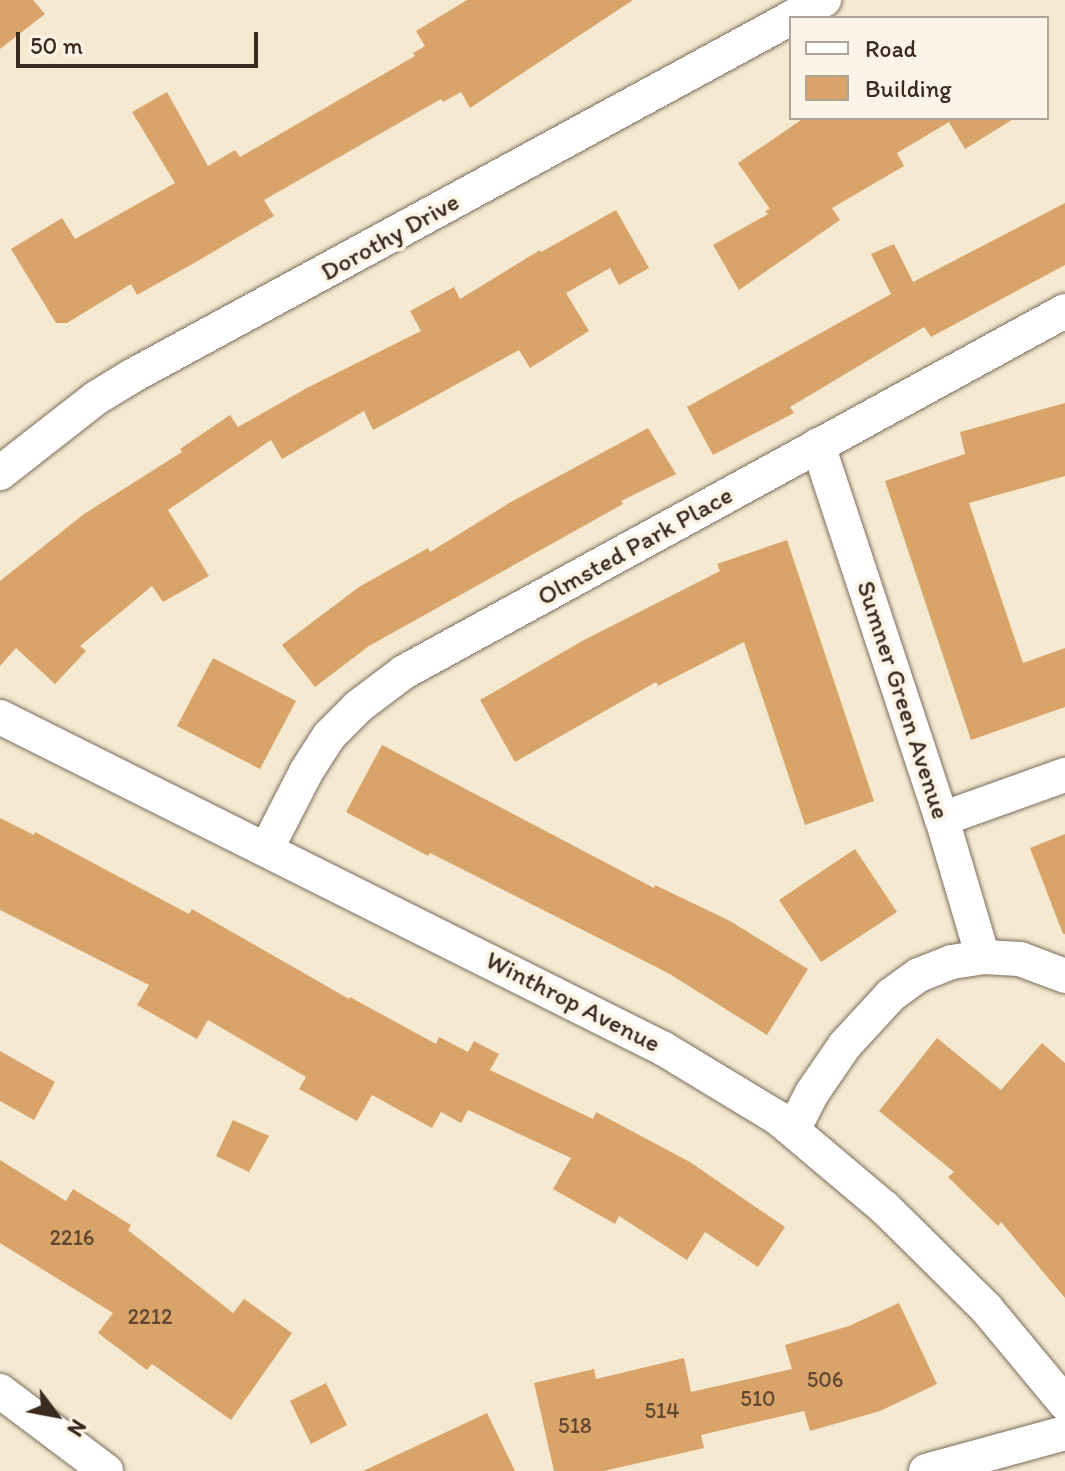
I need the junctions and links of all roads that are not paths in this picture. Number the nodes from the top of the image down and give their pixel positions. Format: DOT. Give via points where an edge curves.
graph roads {
  1 [pos="824,0"];
  2 [pos="795,16"];
  3 [pos="789,19"];
  4 [pos="1065,311"];
  5 [pos="818,445"];
  6 [pos="0,473"];
  7 [pos="0,717"];
  8 [pos="1065,775"];
  9 [pos="942,819"];
  10 [pos="267,848"];
  11 [pos="983,957"];
  12 [pos="1065,976"];
  13 [pos="793,1130"];
  14 [pos="0,1391"];
  15 [pos="1065,1403"];
  16 [pos="1065,1433"];
  17 [pos="106,1471"];
  18 [pos="926,1471"];
  1 -- 2 [label="street, Dorothy Drive"];
  3 -- 6 [label="street, Dorothy Drive" via="132,376"];
  4 -- 5 [label="street, Olmsted Park Place"];
  5 -- 9 [label="street, Sumner Green Avenue"];
  5 -- 10 [label="street, Olmsted Park Place" via="404,672 329,736"];
  7 -- 10 [label="street, Winthrop Avenue"];
  8 -- 9 [label="street"];
  9 -- 11 [label="street, Sumner Green Avenue"];
  10 -- 13 [label="street, Winthrop Avenue" via="664,1049"];
  11 -- 12 [label="street" via="1020,959"];
  11 -- 13 [label="street" via="919,975 891,995 845,1045"];
  13 -- 15 [label="street, Winthrop Avenue" via="885,1208 986,1308"];
  14 -- 17 [label="street"];
  16 -- 18 [label="street"];
}
